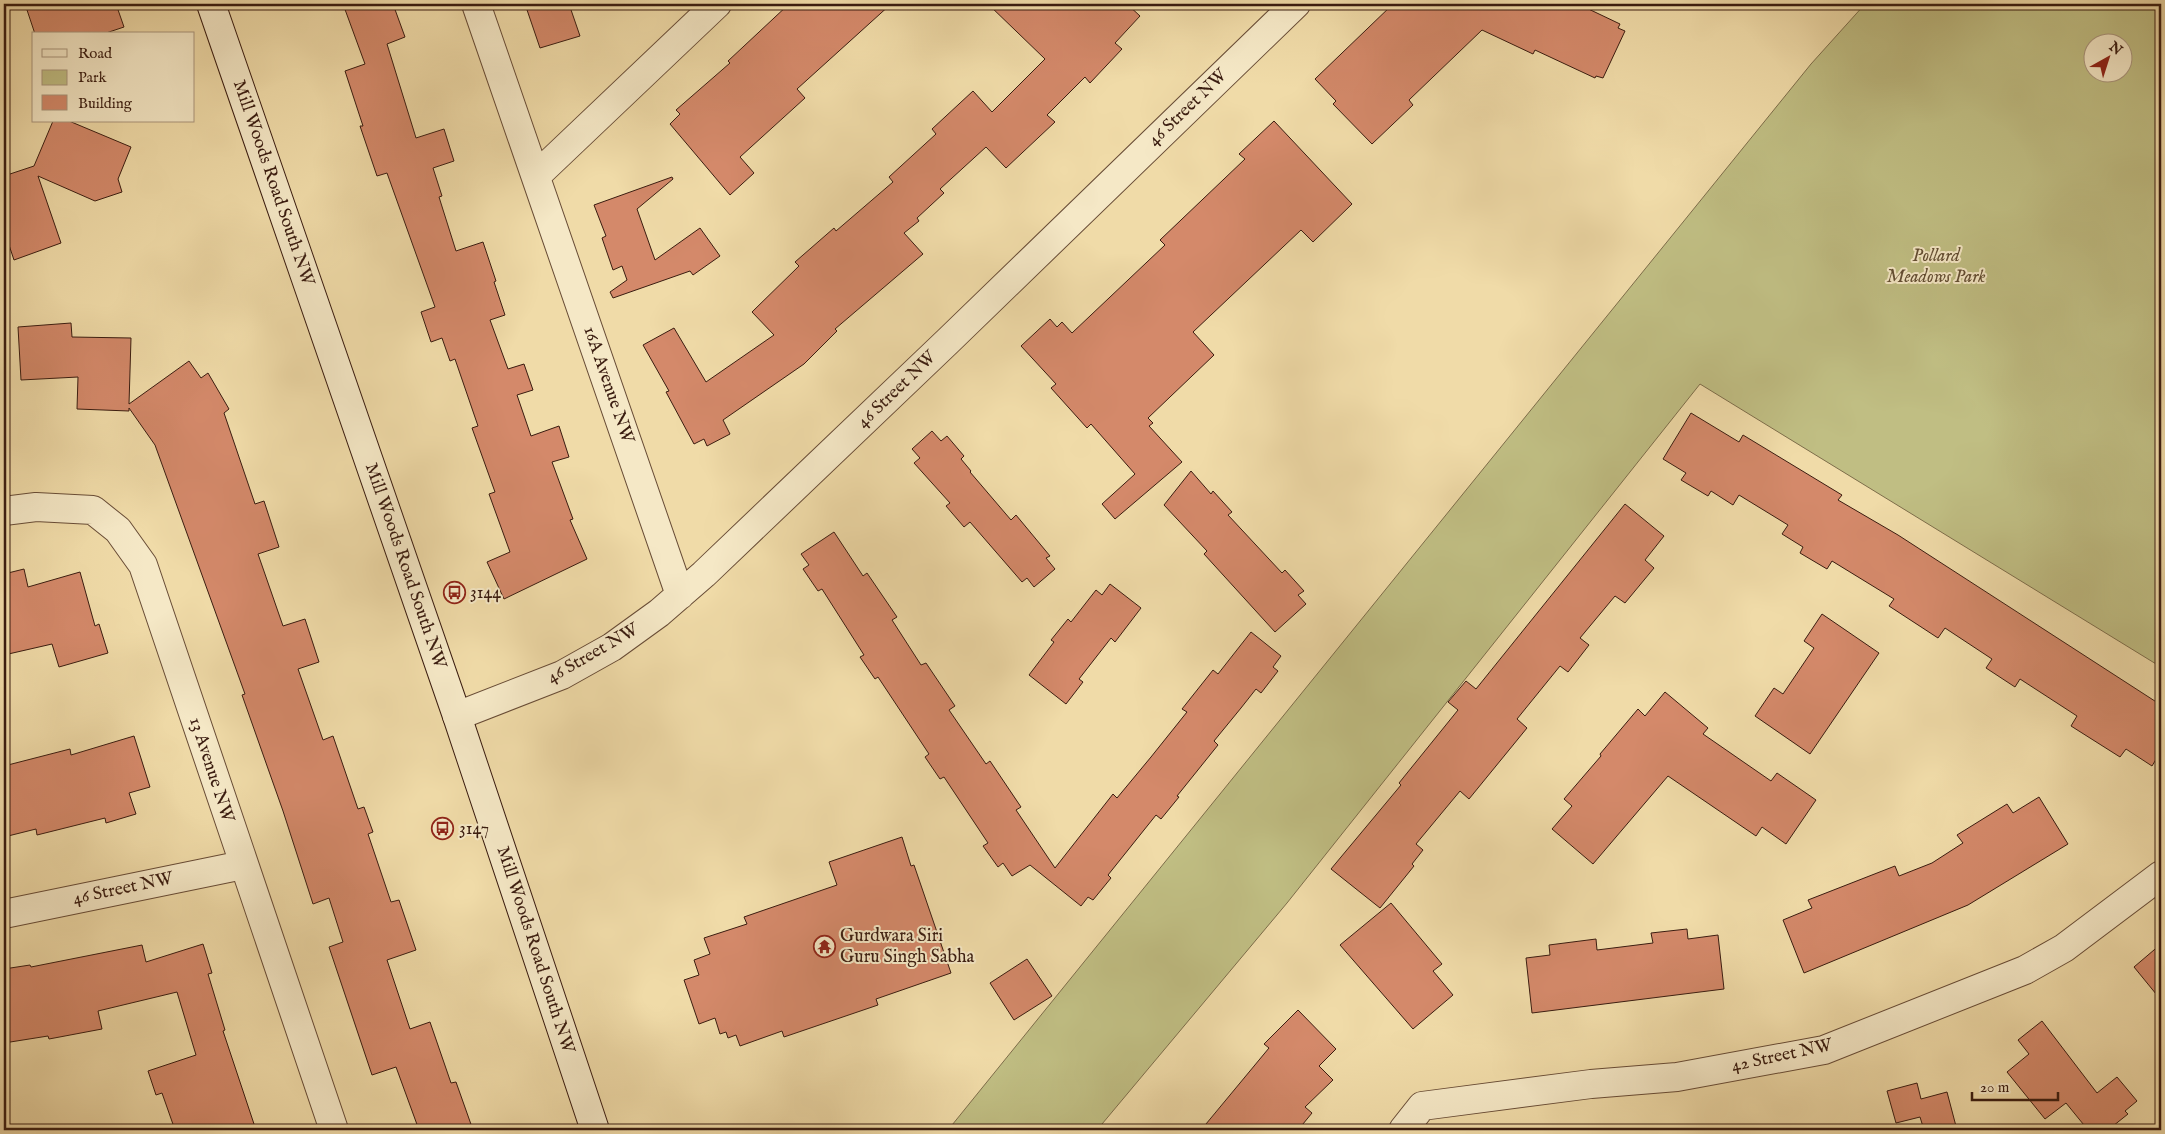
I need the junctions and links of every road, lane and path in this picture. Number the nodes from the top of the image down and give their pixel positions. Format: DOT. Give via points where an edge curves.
graph roads {
  1 [pos="211,4"];
  2 [pos="476,4"];
  3 [pos="717,4"];
  4 [pos="1296,4"];
  5 [pos="536,176"];
  6 [pos="4,511"];
  7 [pos="680,595"];
  8 [pos="457,716"];
  9 [pos="243,865"];
  10 [pos="2161,875"];
  11 [pos="4,914"];
  12 [pos="334,1130"];
  13 [pos="595,1130"];
  14 [pos="1402,1130"];
  1 -- 8 [label="street, Mill Woods Road South NW"];
  2 -- 5 [label="street, 16A Avenue NW"];
  3 -- 5 [label="street"];
  4 -- 7 [label="street, 46 Street NW" via="935,354"];
  5 -- 7 [label="street, 16A Avenue NW"];
  6 -- 9 [label="street, 13 Avenue NW" via="36,507 93,510 118,530 143,565"];
  7 -- 8 [label="street, 46 Street NW" via="636,630 588,661 553,679"];
  8 -- 13 [label="street, Mill Woods Road South NW"];
  9 -- 11 [label="street, 46 Street NW"];
  9 -- 12 [label="street, 13 Avenue NW"];
  10 -- 14 [label="street, 42 Street NW" via="2064,948 2026,970 1824,1050 1677,1077 1591,1084 1422,1106"];
}
